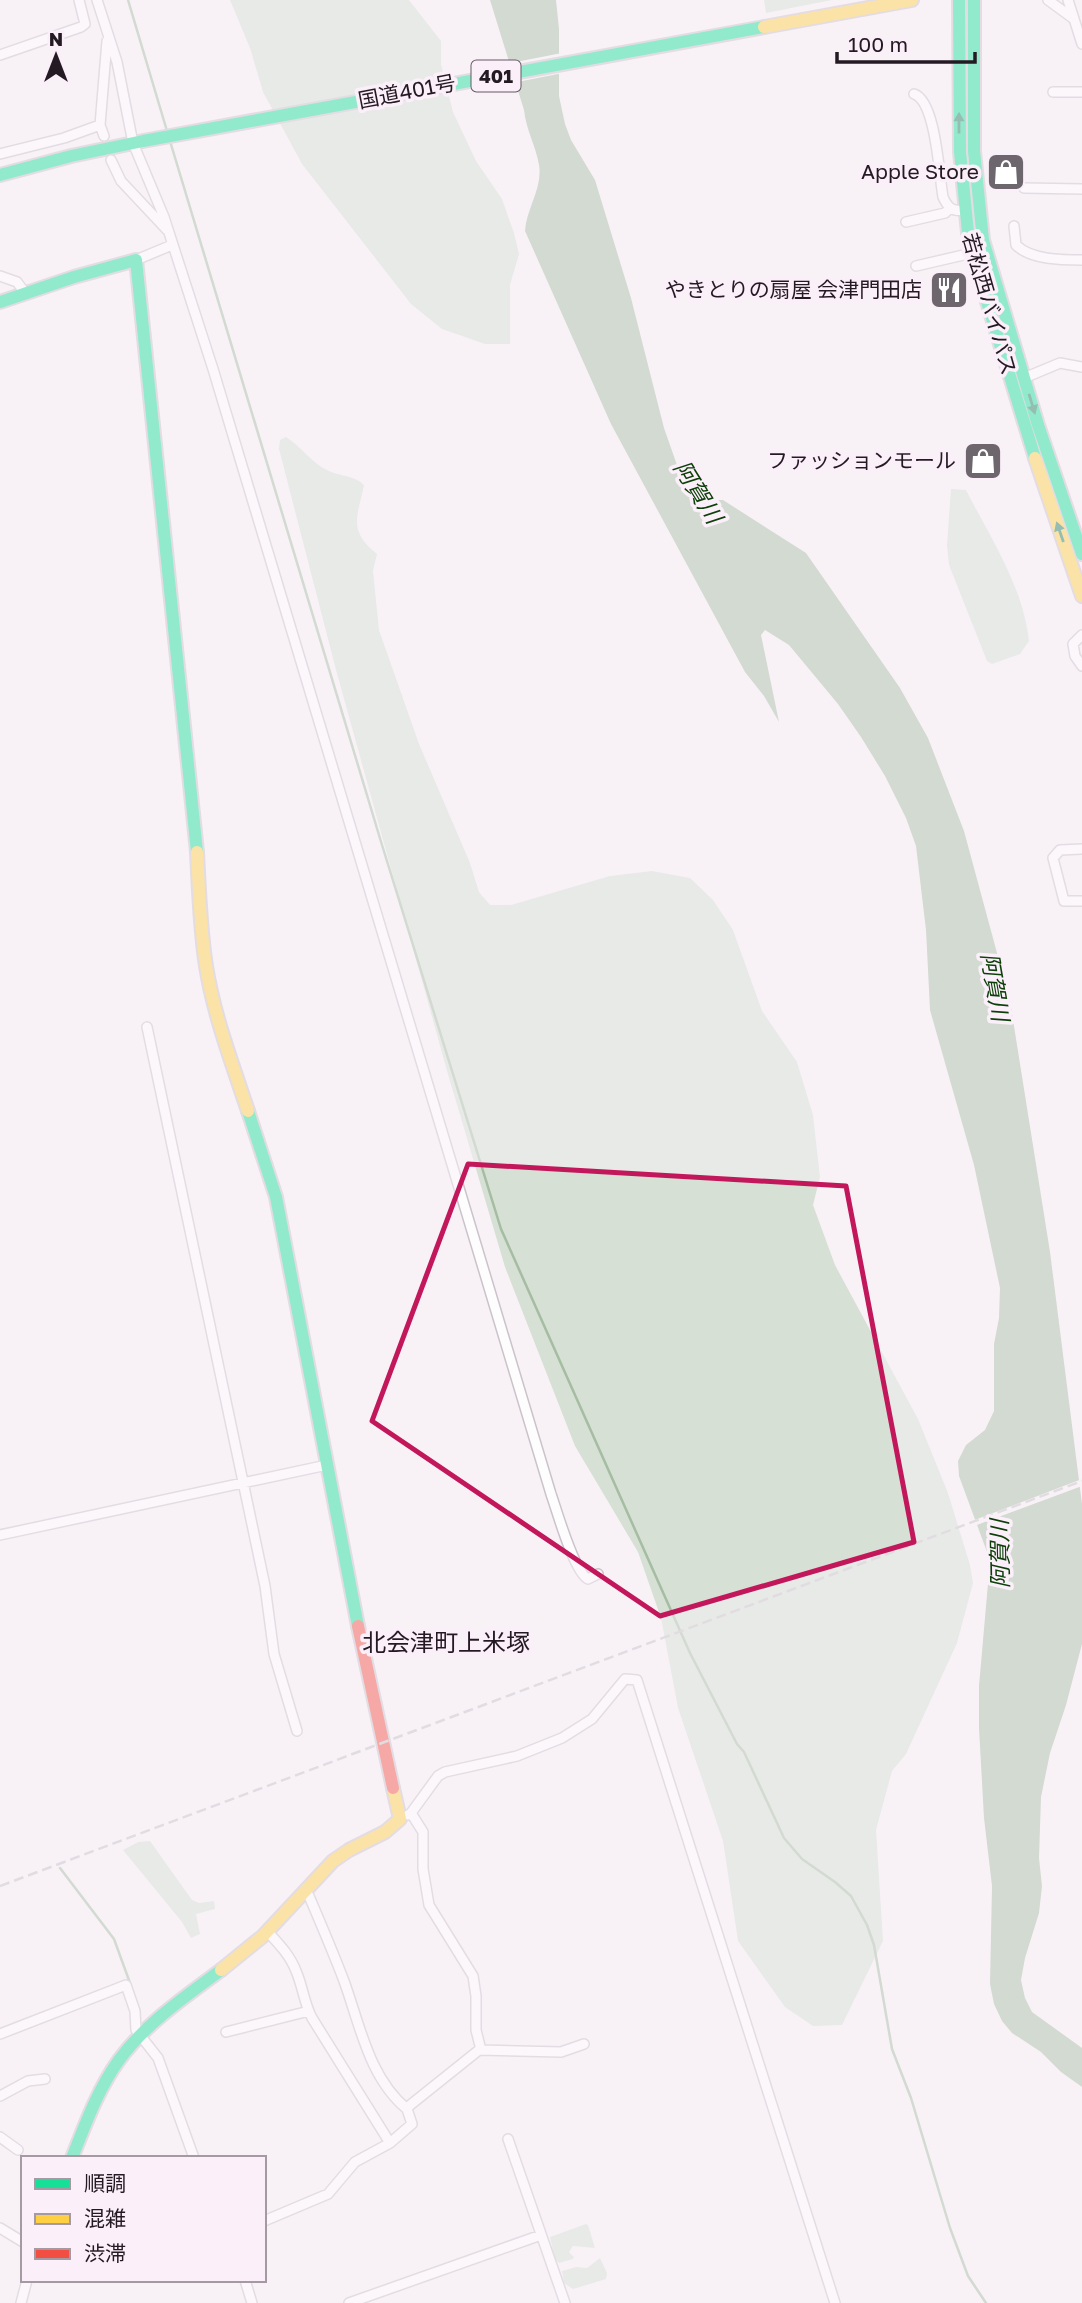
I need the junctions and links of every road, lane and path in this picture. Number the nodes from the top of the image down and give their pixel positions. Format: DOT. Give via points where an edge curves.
graph roads {
  1 [pos="79,0"];
  2 [pos="97,0"];
  3 [pos="879,0"];
  4 [pos="912,0"];
  5 [pos="974,0"];
  6 [pos="1048,0"];
  7 [pos="1068,0"];
  8 [pos="956,2"];
  9 [pos="853,9"];
  10 [pos="1074,19"];
  11 [pos="107,32"];
  12 [pos="1082,44"];
  13 [pos="0,55"];
  14 [pos="1053,92"];
  15 [pos="1082,92"];
  16 [pos="914,94"];
  17 [pos="100,125"];
  18 [pos="104,136"];
  19 [pos="138,142"];
  20 [pos="0,154"];
  21 [pos="111,160"];
  22 [pos="0,175"];
  23 [pos="1024,188"];
  24 [pos="1082,189"];
  25 [pos="950,208"];
  26 [pos="965,210"];
  27 [pos="906,222"];
  28 [pos="1014,226"];
  29 [pos="168,231"];
  30 [pos="172,246"];
  31 [pos="972,253"];
  32 [pos="136,260"];
  33 [pos="1082,260"];
  34 [pos="916,266"];
  35 [pos="0,276"];
  36 [pos="26,294"];
  37 [pos="0,302"];
  38 [pos="1082,367"];
  39 [pos="1024,378"];
  40 [pos="1082,554"];
  41 [pos="1082,596"];
  42 [pos="1082,635"];
  43 [pos="1082,666"];
  44 [pos="1082,849"];
  45 [pos="1082,901"];
  46 [pos="147,1027"];
  47 [pos="327,1465"];
  48 [pos="244,1483"];
  49 [pos="0,1535"];
  50 [pos="598,1574"];
  51 [pos="297,1731"];
  52 [pos="406,1816"];
  53 [pos="305,1889"];
  54 [pos="267,1931"];
  55 [pos="309,2011"];
  56 [pos="226,2032"];
  57 [pos="0,2034"];
  58 [pos="140,2038"];
  59 [pos="584,2044"];
  60 [pos="481,2050"];
  61 [pos="45,2079"];
  62 [pos="0,2096"];
  63 [pos="407,2109"];
  64 [pos="0,2137"];
  65 [pos="508,2138"];
  66 [pos="390,2143"];
  67 [pos="18,2150"];
  68 [pos="73,2156"];
  69 [pos="193,2156"];
  70 [pos="266,2220"];
  71 [pos="0,2228"];
  72 [pos="541,2235"];
  73 [pos="21,2241"];
  74 [pos="26,2282"];
  75 [pos="246,2282"];
  76 [pos="21,2303"];
  77 [pos="253,2303"];
  78 [pos="349,2303"];
  79 [pos="565,2303"];
  80 [pos="835,2303"];
  1 -- 13 [label="street" via="85,19 81,27"];
  2 -- 11 [label="street"];
  3 -- 9 [label="main road, 401"];
  4 -- 9 [label="main road, 401"];
  5 -- 39 [label="main road, 若松西バイパス" via="978,203 987,253"];
  6 -- 10 [label="street"];
  7 -- 10 [label="street"];
  26 -- 8 [label="main road, 若松西バイパス, one-way"];
  9 -- 19 [label="main road, 国道401号 / 401"];
  10 -- 12 [label="street"];
  11 -- 17 [label="street"];
  11 -- 19 [label="street"];
  14 -- 15 [label="street"];
  16 -- 25 [label="street" via="923,100 933,125 943,197"];
  17 -- 18 [label="street"];
  17 -- 20 [label="street"];
  19 -- 22 [label="main road, 国道401号 / 401"];
  19 -- 29 [label="street"];
  21 -- 29 [label="street" via="121,181"];
  23 -- 24 [label="street"];
  25 -- 26 [label="street"];
  25 -- 27 [label="street"];
  26 -- 31 [label="main road, 若松西バイパス"];
  28 -- 33 [label="street" via="1016,245 1022,250"];
  29 -- 30 [label="street"];
  30 -- 32 [label="street"];
  30 -- 50 [label="street" via="221,395 551,1494 583,1577"];
  31 -- 34 [label="street"];
  41 -- 31 [label="main road, 若松西バイパス, one-way"];
  32 -- 36 [label="main road"];
  32 -- 47 [label="main road" via="206,964 216,1013 276,1197"];
  35 -- 36 [label="street" via="17,282"];
  36 -- 37 [label="main road"];
  38 -- 39 [label="street" via="1060,363"];
  39 -- 40 [label="main road, 若松西バイパス, one-way"];
  42 -- 43 [label="street" via="1073,644"];
  44 -- 45 [label="street" via="1060,850 1053,858 1064,901"];
  46 -- 48 [label="street"];
  47 -- 48 [label="street"];
  47 -- 52 [label="main road" via="372,1698"];
  48 -- 49 [label="street"];
  48 -- 51 [label="street" via="274,1654"];
  52 -- 53 [label="main road" via="393,1829 336,1858"];
  52 -- 60 [label="street" via="423,1832 429,1905 473,1976 475,2030"];
  52 -- 80 [label="street" via="438,1776 542,1747 592,1718 625,1679 638,1680"];
  53 -- 54 [label="main road"];
  53 -- 63 [label="street" via="367,2051 396,2100"];
  54 -- 55 [label="street" via="297,1971"];
  54 -- 58 [label="main road"];
  55 -- 56 [label="street"];
  55 -- 66 [label="street"];
  57 -- 58 [label="street" via="126,1985"];
  58 -- 68 [label="main road" via="102,2088"];
  58 -- 69 [label="street" via="158,2059"];
  59 -- 60 [label="street" via="561,2052"];
  60 -- 63 [label="street"];
  61 -- 62 [label="street" via="28,2081"];
  63 -- 66 [label="street" via="412,2124"];
  64 -- 67 [label="street"];
  65 -- 72 [label="street"];
  66 -- 70 [label="street" via="355,2162 328,2194"];
  71 -- 73 [label="street"];
  72 -- 78 [label="street"];
  72 -- 79 [label="street"];
  74 -- 76 [label="street"];
  75 -- 77 [label="street"];
}
